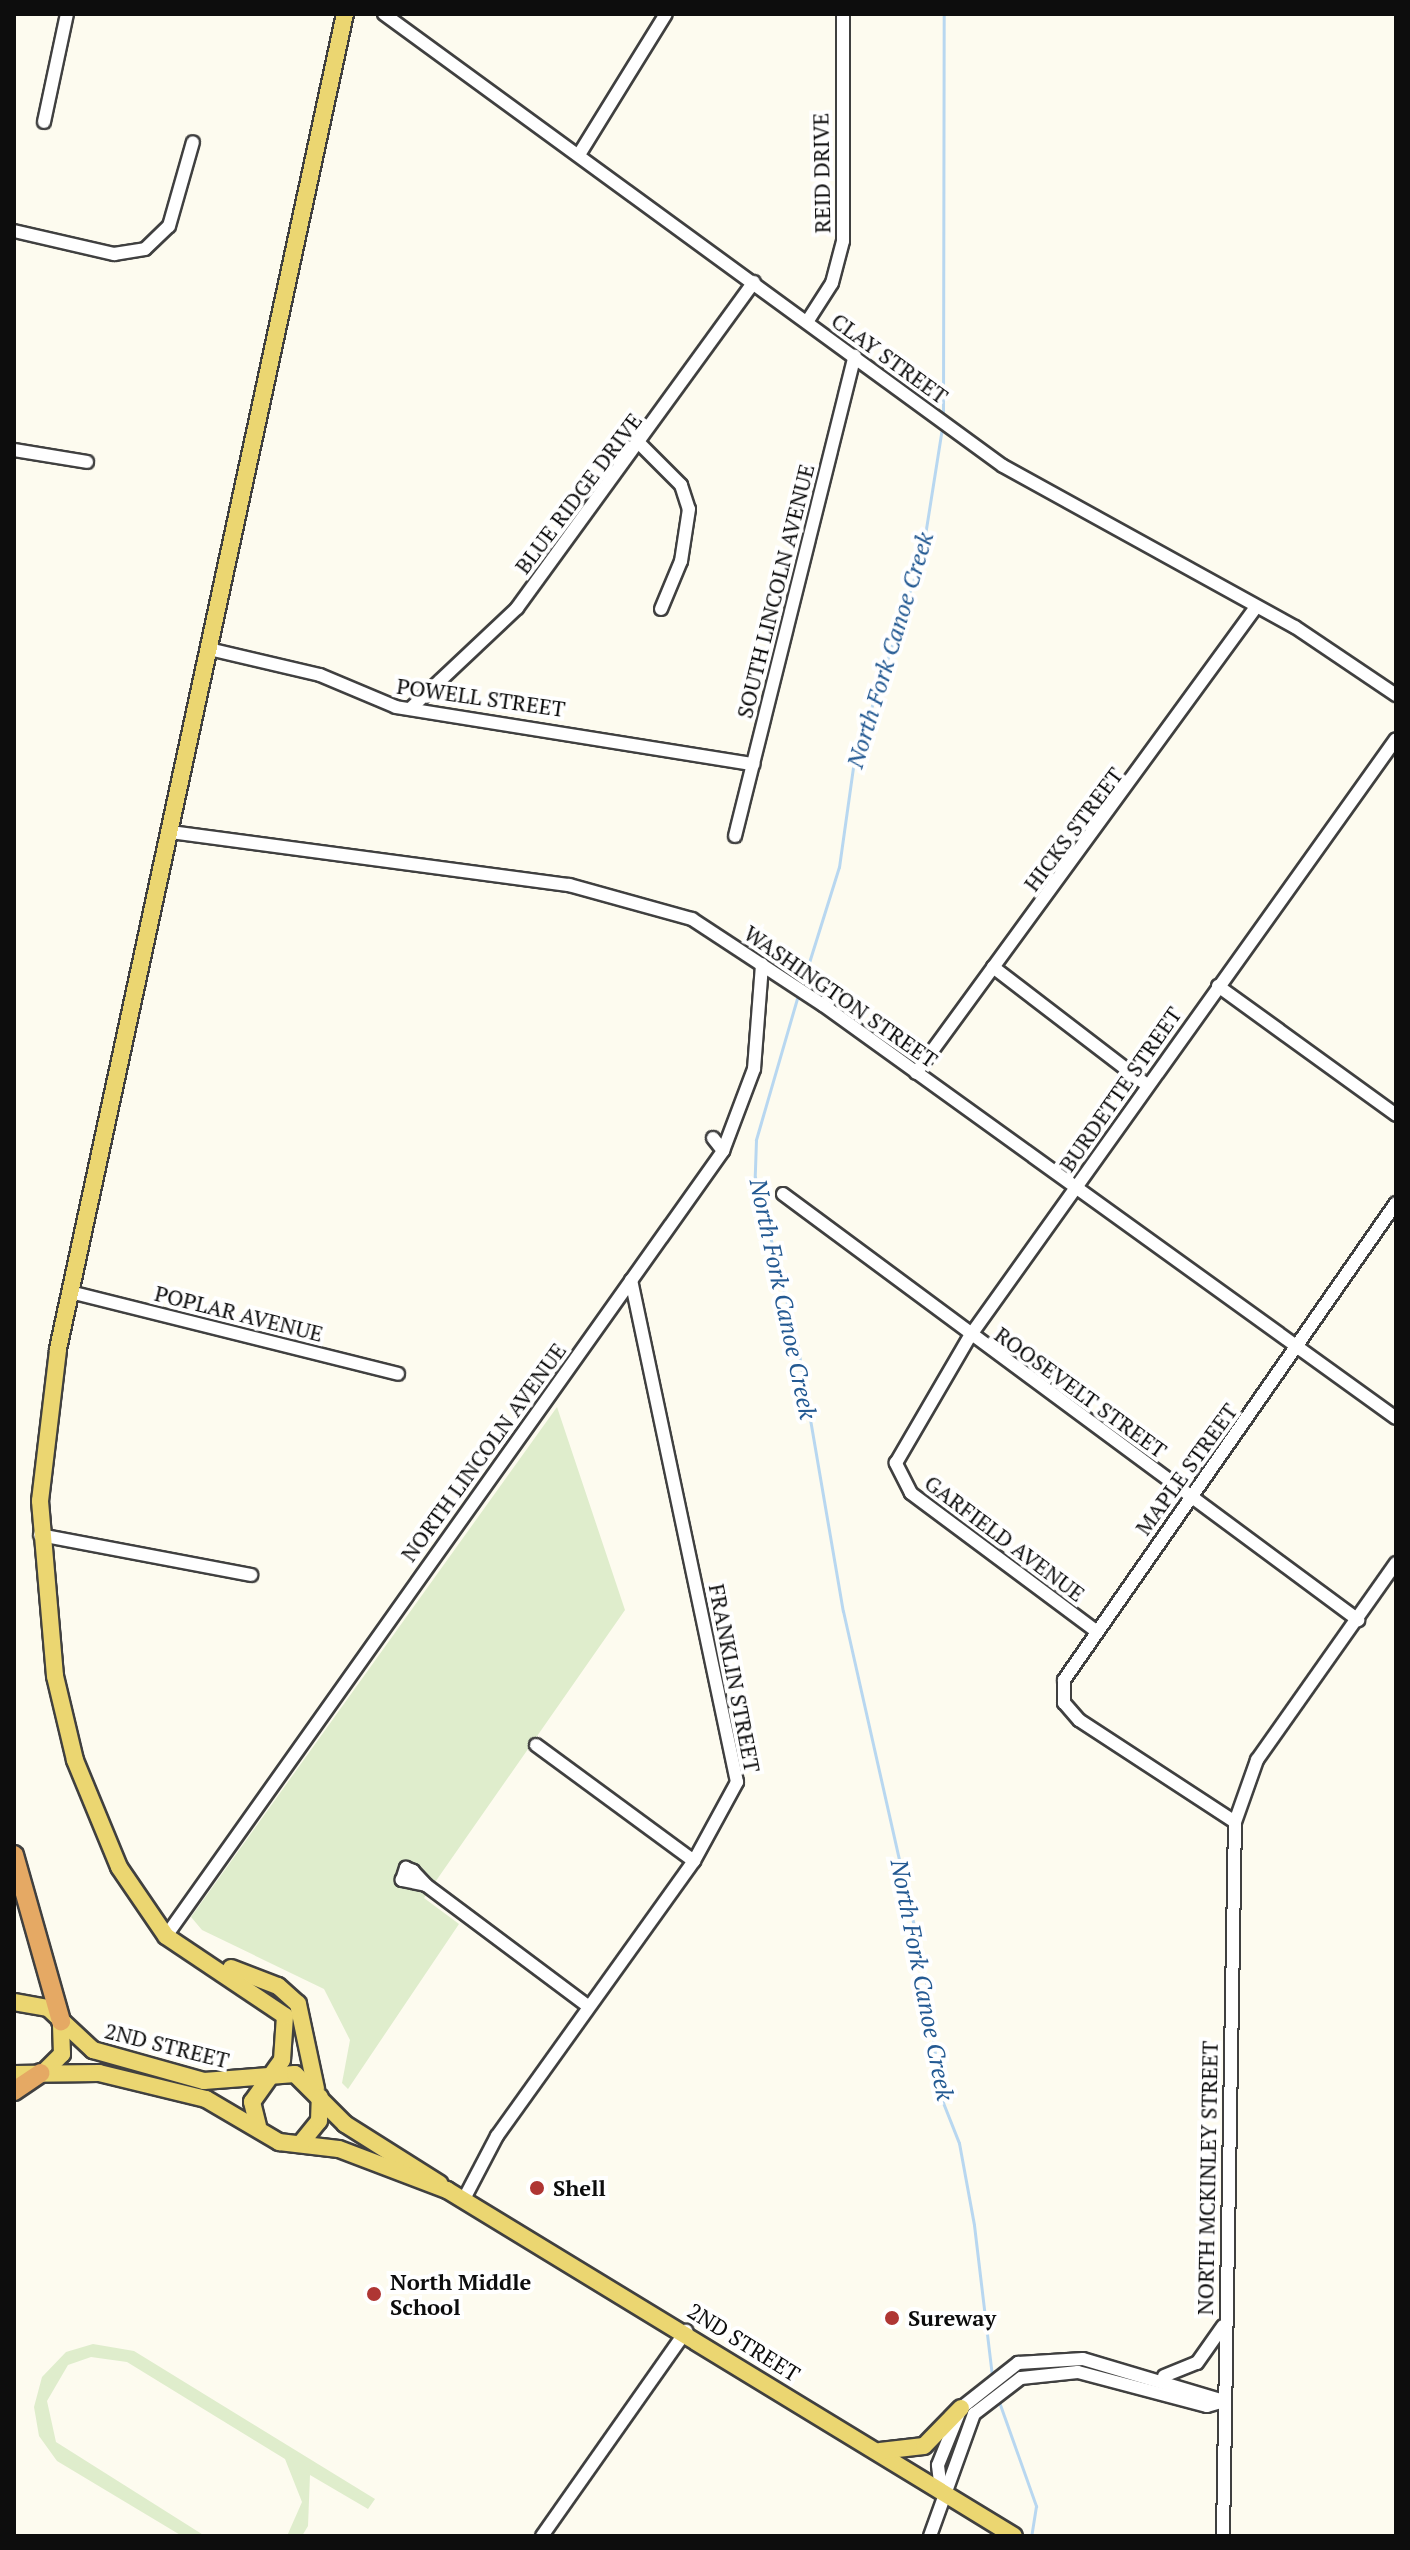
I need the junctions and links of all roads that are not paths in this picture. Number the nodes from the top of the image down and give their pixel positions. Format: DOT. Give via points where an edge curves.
graph roads {
  1 [pos="67,14"];
  2 [pos="345,14"];
  3 [pos="384,14"];
  4 [pos="666,14"];
  5 [pos="843,14"];
  6 [pos="44,122"];
  7 [pos="193,142"];
  8 [pos="580,153"];
  9 [pos="14,231"];
  10 [pos="754,282"];
  11 [pos="807,322"];
  12 [pos="855,356"];
  13 [pos="640,444"];
  14 [pos="14,450"];
  15 [pos="87,462"];
  16 [pos="1256,607"];
  17 [pos="661,609"];
  18 [pos="209,649"];
  19 [pos="1396,695"];
  20 [pos="411,708"];
  21 [pos="1396,739"];
  22 [pos="753,764"];
  23 [pos="171,832"];
  24 [pos="735,836"];
  25 [pos="762,964"];
  26 [pos="993,967"];
  27 [pos="1218,986"];
  28 [pos="916,1073"];
  29 [pos="1147,1085"];
  30 [pos="1396,1115"];
  31 [pos="713,1138"];
  32 [pos="723,1151"];
  33 [pos="1073,1190"];
  34 [pos="783,1194"];
  35 [pos="1396,1203"];
  36 [pos="631,1280"];
  37 [pos="70,1292"];
  38 [pos="970,1336"];
  39 [pos="1298,1347"];
  40 [pos="398,1374"];
  41 [pos="1396,1418"];
  42 [pos="896,1472"];
  43 [pos="1192,1496"];
  44 [pos="40,1535"];
  45 [pos="1396,1563"];
  46 [pos="251,1575"];
  47 [pos="1358,1620"];
  48 [pos="1096,1631"];
  49 [pos="536,1745"];
  50 [pos="1235,1822"];
  51 [pos="14,1855"];
  52 [pos="694,1861"];
  53 [pos="426,1885"];
  54 [pos="166,1936"];
  55 [pos="200,1955"];
  56 [pos="14,2002"];
  57 [pos="588,2006"];
  58 [pos="61,2021"];
  59 [pos="41,2073"];
  60 [pos="14,2074"];
  61 [pos="272,2076"];
  62 [pos="14,2091"];
  63 [pos="318,2093"];
  64 [pos="258,2126"];
  65 [pos="301,2143"];
  66 [pos="447,2190"];
  67 [pos="464,2199"];
  68 [pos="1225,2323"];
  69 [pos="686,2331"];
  70 [pos="1151,2375"];
  71 [pos="1224,2401"];
  72 [pos="969,2406"];
  73 [pos="870,2449"];
  74 [pos="941,2490"];
  75 [pos="1008,2532"];
  76 [pos="542,2536"];
  77 [pos="930,2536"];
  78 [pos="1223,2536"];
  1 -- 6 [label="street"];
  2 -- 18 [label="main road"];
  3 -- 8 [label="street, CLAY STREET"];
  4 -- 8 [label="street"];
  5 -- 11 [label="street, REID DRIVE" via="843,241 832,283"];
  7 -- 9 [label="street" via="169,226 145,249 114,254"];
  8 -- 10 [label="street, CLAY STREET"];
  10 -- 11 [label="street, CLAY STREET"];
  10 -- 13 [label="street, BLUE RIDGE DRIVE"];
  11 -- 12 [label="street, CLAY STREET"];
  12 -- 16 [label="street, CLAY STREET" via="965,437 1123,539"];
  12 -- 22 [label="street, SOUTH LINCOLN AVENUE"];
  13 -- 17 [label="street" via="681,485 689,509 681,561"];
  13 -- 20 [label="street, BLUE RIDGE DRIVE" via="508,619"];
  14 -- 15 [label="street"];
  16 -- 19 [label="street, CLAY STREET"];
  16 -- 26 [label="street, HICKS STREET"];
  18 -- 20 [label="street, POWELL STREET" via="320,675"];
  18 -- 23 [label="main road"];
  20 -- 22 [label="street, POWELL STREET"];
  21 -- 27 [label="street, BURDETTE STREET"];
  22 -- 24 [label="street, SOUTH LINCOLN AVENUE"];
  23 -- 25 [label="street, WASHINGTON STREET" via="650,902"];
  23 -- 37 [label="main road"];
  25 -- 28 [label="street, WASHINGTON STREET"];
  25 -- 32 [label="street, NORTH LINCOLN AVENUE" via="754,1069"];
  26 -- 28 [label="street, HICKS STREET"];
  26 -- 29 [label="street"];
  27 -- 29 [label="street, BURDETTE STREET"];
  27 -- 30 [label="street"];
  28 -- 33 [label="street, WASHINGTON STREET"];
  29 -- 33 [label="street, BURDETTE STREET"];
  31 -- 32 [label="street"];
  32 -- 36 [label="street, NORTH LINCOLN AVENUE"];
  33 -- 38 [label="street, BURDETTE STREET"];
  33 -- 39 [label="street, WASHINGTON STREET"];
  34 -- 38 [label="street, ROOSEVELT STREET"];
  35 -- 39 [label="street, MAPLE STREET"];
  36 -- 52 [label="street, FRANKLIN STREET" via="737,1770 729,1804"];
  36 -- 54 [label="street, NORTH LINCOLN AVENUE"];
  37 -- 40 [label="street, POPLAR AVENUE"];
  37 -- 44 [label="main road" via="47,1416"];
  38 -- 42 [label="street, BURDETTE STREET" via="899,1455"];
  38 -- 43 [label="street, ROOSEVELT STREET"];
  39 -- 41 [label="street, WASHINGTON STREET"];
  39 -- 43 [label="street, MAPLE STREET"];
  42 -- 48 [label="street, GARFIELD AVENUE" via="911,1493"];
  43 -- 47 [label="street, ROOSEVELT STREET"];
  43 -- 48 [label="street, MAPLE STREET"];
  44 -- 46 [label="street"];
  44 -- 54 [label="main road" via="48,1629 75,1760 119,1867"];
  45 -- 47 [label="street, NORTH MCKINLEY STREET"];
  47 -- 50 [label="street, NORTH MCKINLEY STREET" via="1257,1760"];
  48 -- 50 [label="street, MAPLE STREET" via="1064,1680 1062,1699 1119,1747"];
  49 -- 52 [label="street"];
  50 -- 68 [label="street, NORTH MCKINLEY STREET"];
  51 -- 58 [label="highway"];
  52 -- 57 [label="street, FRANKLIN STREET"];
  53 -- 57 [label="street"];
  54 -- 55 [label="main road"];
  55 -- 61 [label="main road" via="285,2016 286,2049"];
  55 -- 63 [label="main road" via="278,1986 298,2004"];
  56 -- 58 [label="main road, 2ND STREET" via="39,2003"];
  57 -- 67 [label="street, FRANKLIN STREET" via="497,2136"];
  58 -- 59 [label="main road" via="62,2054"];
  58 -- 61 [label="main road, 2ND STREET" via="93,2050 204,2081"];
  59 -- 60 [label="main road, 2ND STREET"];
  59 -- 62 [label="highway"];
  59 -- 64 [label="main road, 2ND STREET" via="99,2073 206,2099"];
  61 -- 63 [label="main road, 2ND STREET" via="295,2074"];
  61 -- 64 [label="main road" via="252,2102"];
  63 -- 65 [label="main road" via="319,2121"];
  63 -- 66 [label="main road, 2ND STREET" via="345,2124"];
  64 -- 65 [label="main road, 2ND STREET" via="279,2142"];
  65 -- 66 [label="main road, 2ND STREET" via="339,2149"];
  66 -- 67 [label="main road, 2ND STREET"];
  67 -- 69 [label="main road, 2ND STREET"];
  68 -- 70 [label="street" via="1188,2369"];
  68 -- 71 [label="street, NORTH MCKINLEY STREET"];
  69 -- 73 [label="main road, 2ND STREET"];
  69 -- 76 [label="street"];
  70 -- 71 [label="street"];
  70 -- 72 [label="street" via="1067,2357 1018,2363"];
  71 -- 72 [label="street" via="1207,2406 1078,2372 1021,2378"];
  71 -- 78 [label="street, NORTH MCKINLEY STREET"];
  72 -- 73 [label="main road" via="924,2446"];
  72 -- 74 [label="street" via="938,2465"];
  73 -- 74 [label="main road, 2ND STREET"];
  74 -- 75 [label="main road, 2ND STREET"];
  74 -- 77 [label="street"];
}
